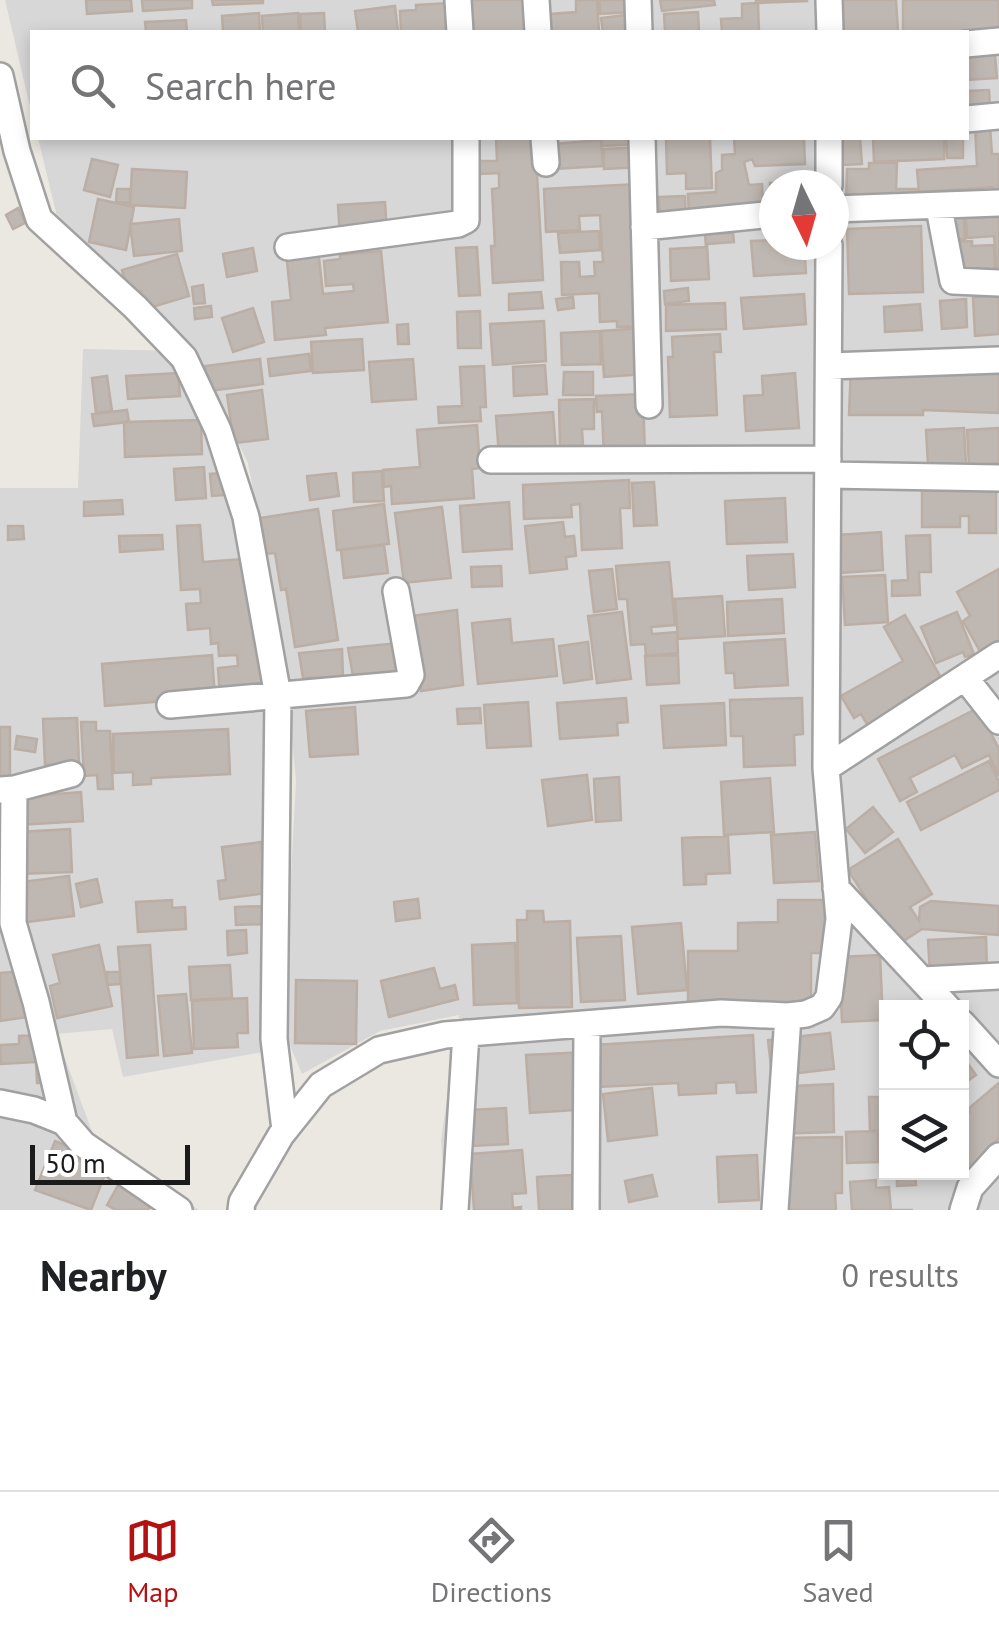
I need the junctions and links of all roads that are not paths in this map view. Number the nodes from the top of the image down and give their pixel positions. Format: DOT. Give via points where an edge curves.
graph roads {
  1 [pos="458,0"];
  2 [pos="536,0"];
  3 [pos="638,0"];
  4 [pos="830,0"];
  5 [pos="460,30"];
  6 [pos="538,30"];
  7 [pos="639,30"];
  8 [pos="830,30"];
  9 [pos="999,41"];
  10 [pos="969,44"];
  11 [pos="0,76"];
  12 [pos="999,116"];
  13 [pos="969,120"];
  14 [pos="466,140"];
  15 [pos="642,140"];
  16 [pos="829,140"];
  17 [pos="829,170"];
  18 [pos="999,203"];
  19 [pos="939,208"];
  20 [pos="849,209"];
  21 [pos="759,215"];
  22 [pos="644,226"];
  23 [pos="288,248"];
  24 [pos="829,260"];
  25 [pos="999,284"];
  26 [pos="999,360"];
  27 [pos="829,366"];
  28 [pos="649,404"];
  29 [pos="492,460"];
  30 [pos="828,467"];
  31 [pos="999,478"];
  32 [pos="396,592"];
  33 [pos="999,656"];
  34 [pos="966,679"];
  35 [pos="278,696"];
  36 [pos="170,706"];
  37 [pos="999,721"];
  38 [pos="826,768"];
  39 [pos="72,774"];
  40 [pos="7,789"];
  41 [pos="836,888"];
  42 [pos="6,923"];
  43 [pos="999,976"];
  44 [pos="923,980"];
  45 [pos="941,1000"];
  46 [pos="788,1016"];
  47 [pos="587,1024"];
  48 [pos="969,1031"];
  49 [pos="466,1033"];
  50 [pos="999,1064"];
  51 [pos="0,1104"];
  52 [pos="64,1122"];
  53 [pos="285,1130"];
  54 [pos="999,1156"];
  55 [pos="179,1210"];
  56 [pos="241,1210"];
  57 [pos="455,1210"];
  58 [pos="586,1210"];
  59 [pos="775,1210"];
  60 [pos="964,1210"];
  1 -- 5 [label="street"];
  2 -- 6 [label="street"];
  3 -- 7 [label="street"];
  4 -- 8 [label="street"];
  9 -- 10 [label="street"];
  11 -- 35 [label="street" via="39,219 184,358 218,430 246,517"];
  12 -- 13 [label="street"];
  14 -- 23 [label="street" via="466,220"];
  15 -- 22 [label="street"];
  16 -- 17 [label="street"];
  18 -- 19 [label="street"];
  19 -- 20 [label="street"];
  19 -- 25 [label="street" via="954,281"];
  21 -- 22 [label="street"];
  22 -- 28 [label="street"];
  24 -- 27 [label="street"];
  26 -- 27 [label="street"];
  27 -- 30 [label="street"];
  29 -- 30 [label="street"];
  30 -- 31 [label="street"];
  30 -- 38 [label="street"];
  32 -- 35 [label="street" via="411,675 406,684"];
  33 -- 34 [label="street"];
  34 -- 37 [label="street"];
  34 -- 38 [label="street"];
  35 -- 36 [label="street"];
  35 -- 53 [label="street" via="274,1039"];
  38 -- 41 [label="street"];
  39 -- 40 [label="street"];
  40 -- 42 [label="street"];
  41 -- 44 [label="street"];
  41 -- 46 [label="street" via="829,997 806,1014"];
  42 -- 52 [label="street" via="36,1002"];
  43 -- 44 [label="street"];
  44 -- 45 [label="street"];
  46 -- 47 [label="street" via="722,1013"];
  46 -- 59 [label="street"];
  47 -- 49 [label="street"];
  47 -- 58 [label="street"];
  48 -- 50 [label="street"];
  49 -- 53 [label="street" via="379,1050 321,1085"];
  49 -- 57 [label="street"];
  51 -- 52 [label="street"];
  52 -- 55 [label="street" via="83,1144"];
  53 -- 56 [label="street"];
  54 -- 60 [label="street" via="970,1188"];
}
